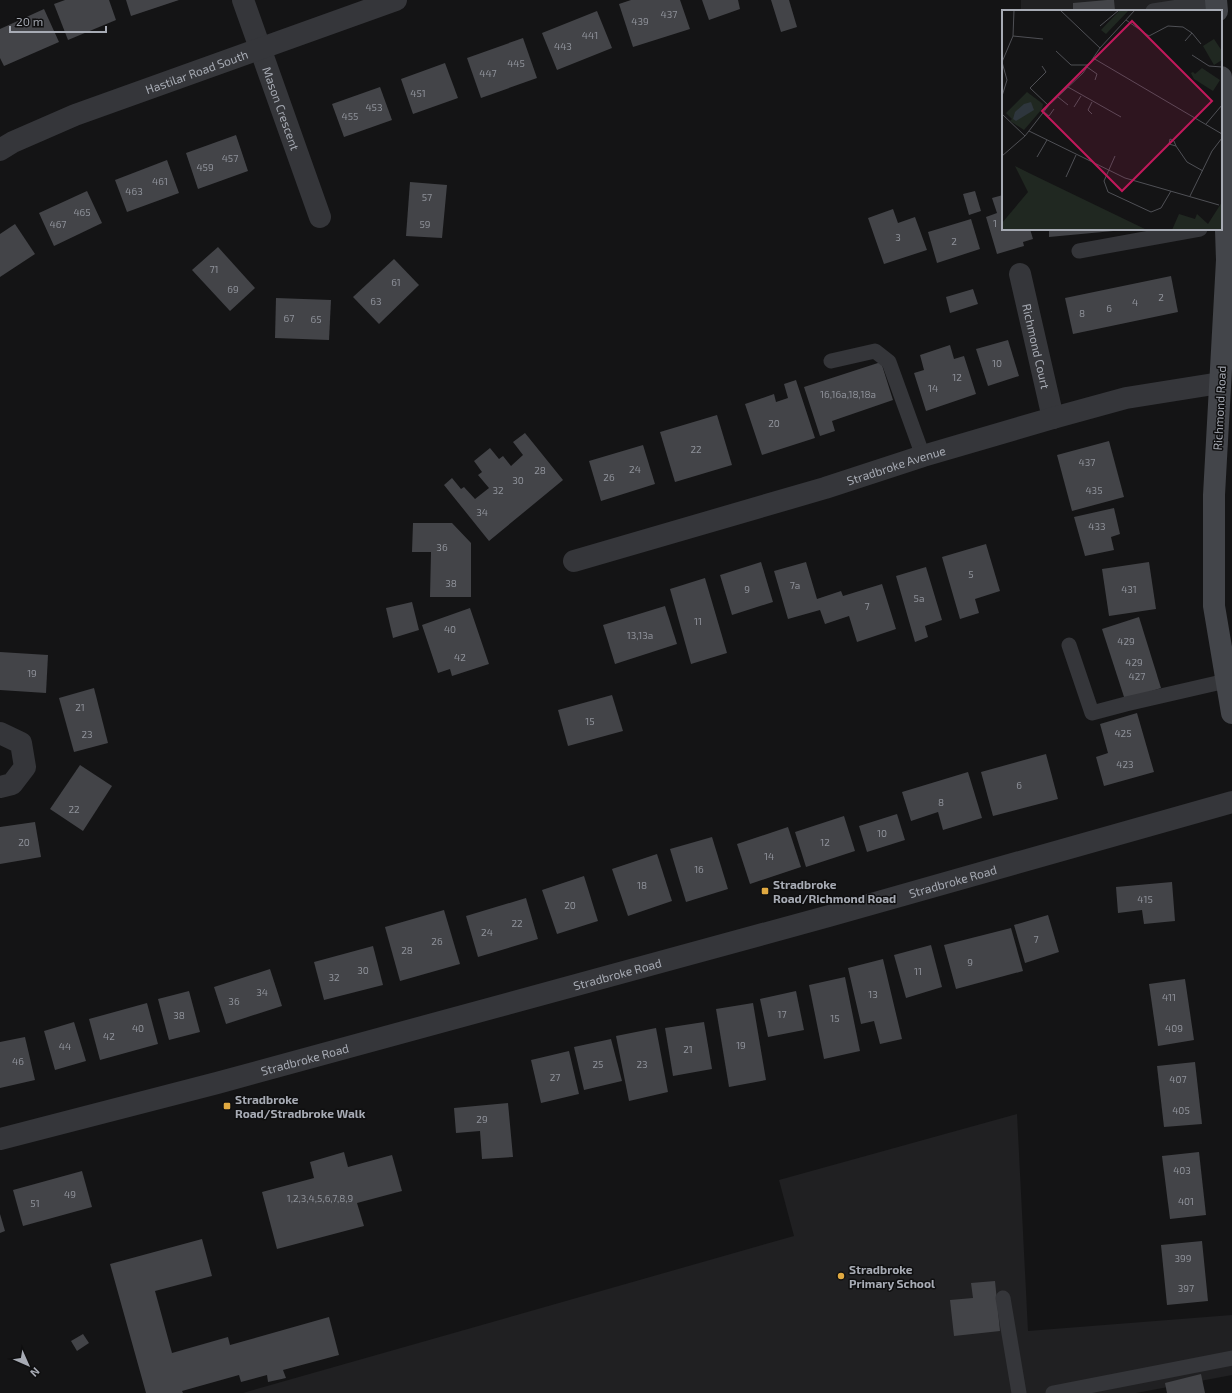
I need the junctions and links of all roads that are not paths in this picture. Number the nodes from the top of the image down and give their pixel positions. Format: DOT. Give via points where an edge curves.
graph roads {
  1 [pos="243,0"];
  2 [pos="396,0"];
  3 [pos="1216,4"];
  4 [pos="1162,10"];
  5 [pos="259,48"];
  6 [pos="1224,91"];
  7 [pos="0,150"];
  8 [pos="320,217"];
  9 [pos="1224,228"];
  10 [pos="1194,230"];
  11 [pos="1079,251"];
  12 [pos="1020,274"];
  13 [pos="831,361"];
  14 [pos="1220,383"];
  15 [pos="1052,418"];
  16 [pos="923,456"];
  17 [pos="574,561"];
  18 [pos="1069,645"];
  19 [pos="1226,681"];
  20 [pos="1232,710"];
  21 [pos="0,734"];
  22 [pos="0,787"];
  23 [pos="1232,802"];
  24 [pos="0,1139"];
  25 [pos="1003,1298"];
  26 [pos="1232,1358"];
  27 [pos="1019,1393"];
  28 [pos="1053,1393"];
  1 -- 5 [label="street, Mason Crescent"];
  2 -- 5 [label="street, Hastilar Road South"];
  3 -- 4 [label="lane"];
  5 -- 7 [label="street, Hastilar Road South" via="75,115"];
  5 -- 8 [label="street, Mason Crescent"];
  6 -- 9 [label="main road, Richmond Road"];
  9 -- 14 [label="main road, Richmond Road" via="1227,260"];
  10 -- 11 [label="lane"];
  12 -- 15 [label="street, Richmond Court"];
  13 -- 16 [label="lane" via="875,351 889,362"];
  14 -- 15 [label="street, Stradbroke Avenue" via="1126,398"];
  14 -- 19 [label="main road, Richmond Road" via="1214,495 1214,606"];
  15 -- 16 [label="street, Stradbroke Avenue"];
  16 -- 17 [label="street, Stradbroke Avenue" via="824,488"];
  18 -- 19 [label="lane" via="1092,713"];
  19 -- 20 [label="main road, Richmond Road"];
  21 -- 22 [label="street" via="21,743 25,767 12,784"];
  23 -- 24 [label="street, Stradbroke Road" via="829,916 217,1083"];
  25 -- 27 [label="lane"];
  26 -- 28 [label="lane"];
}
